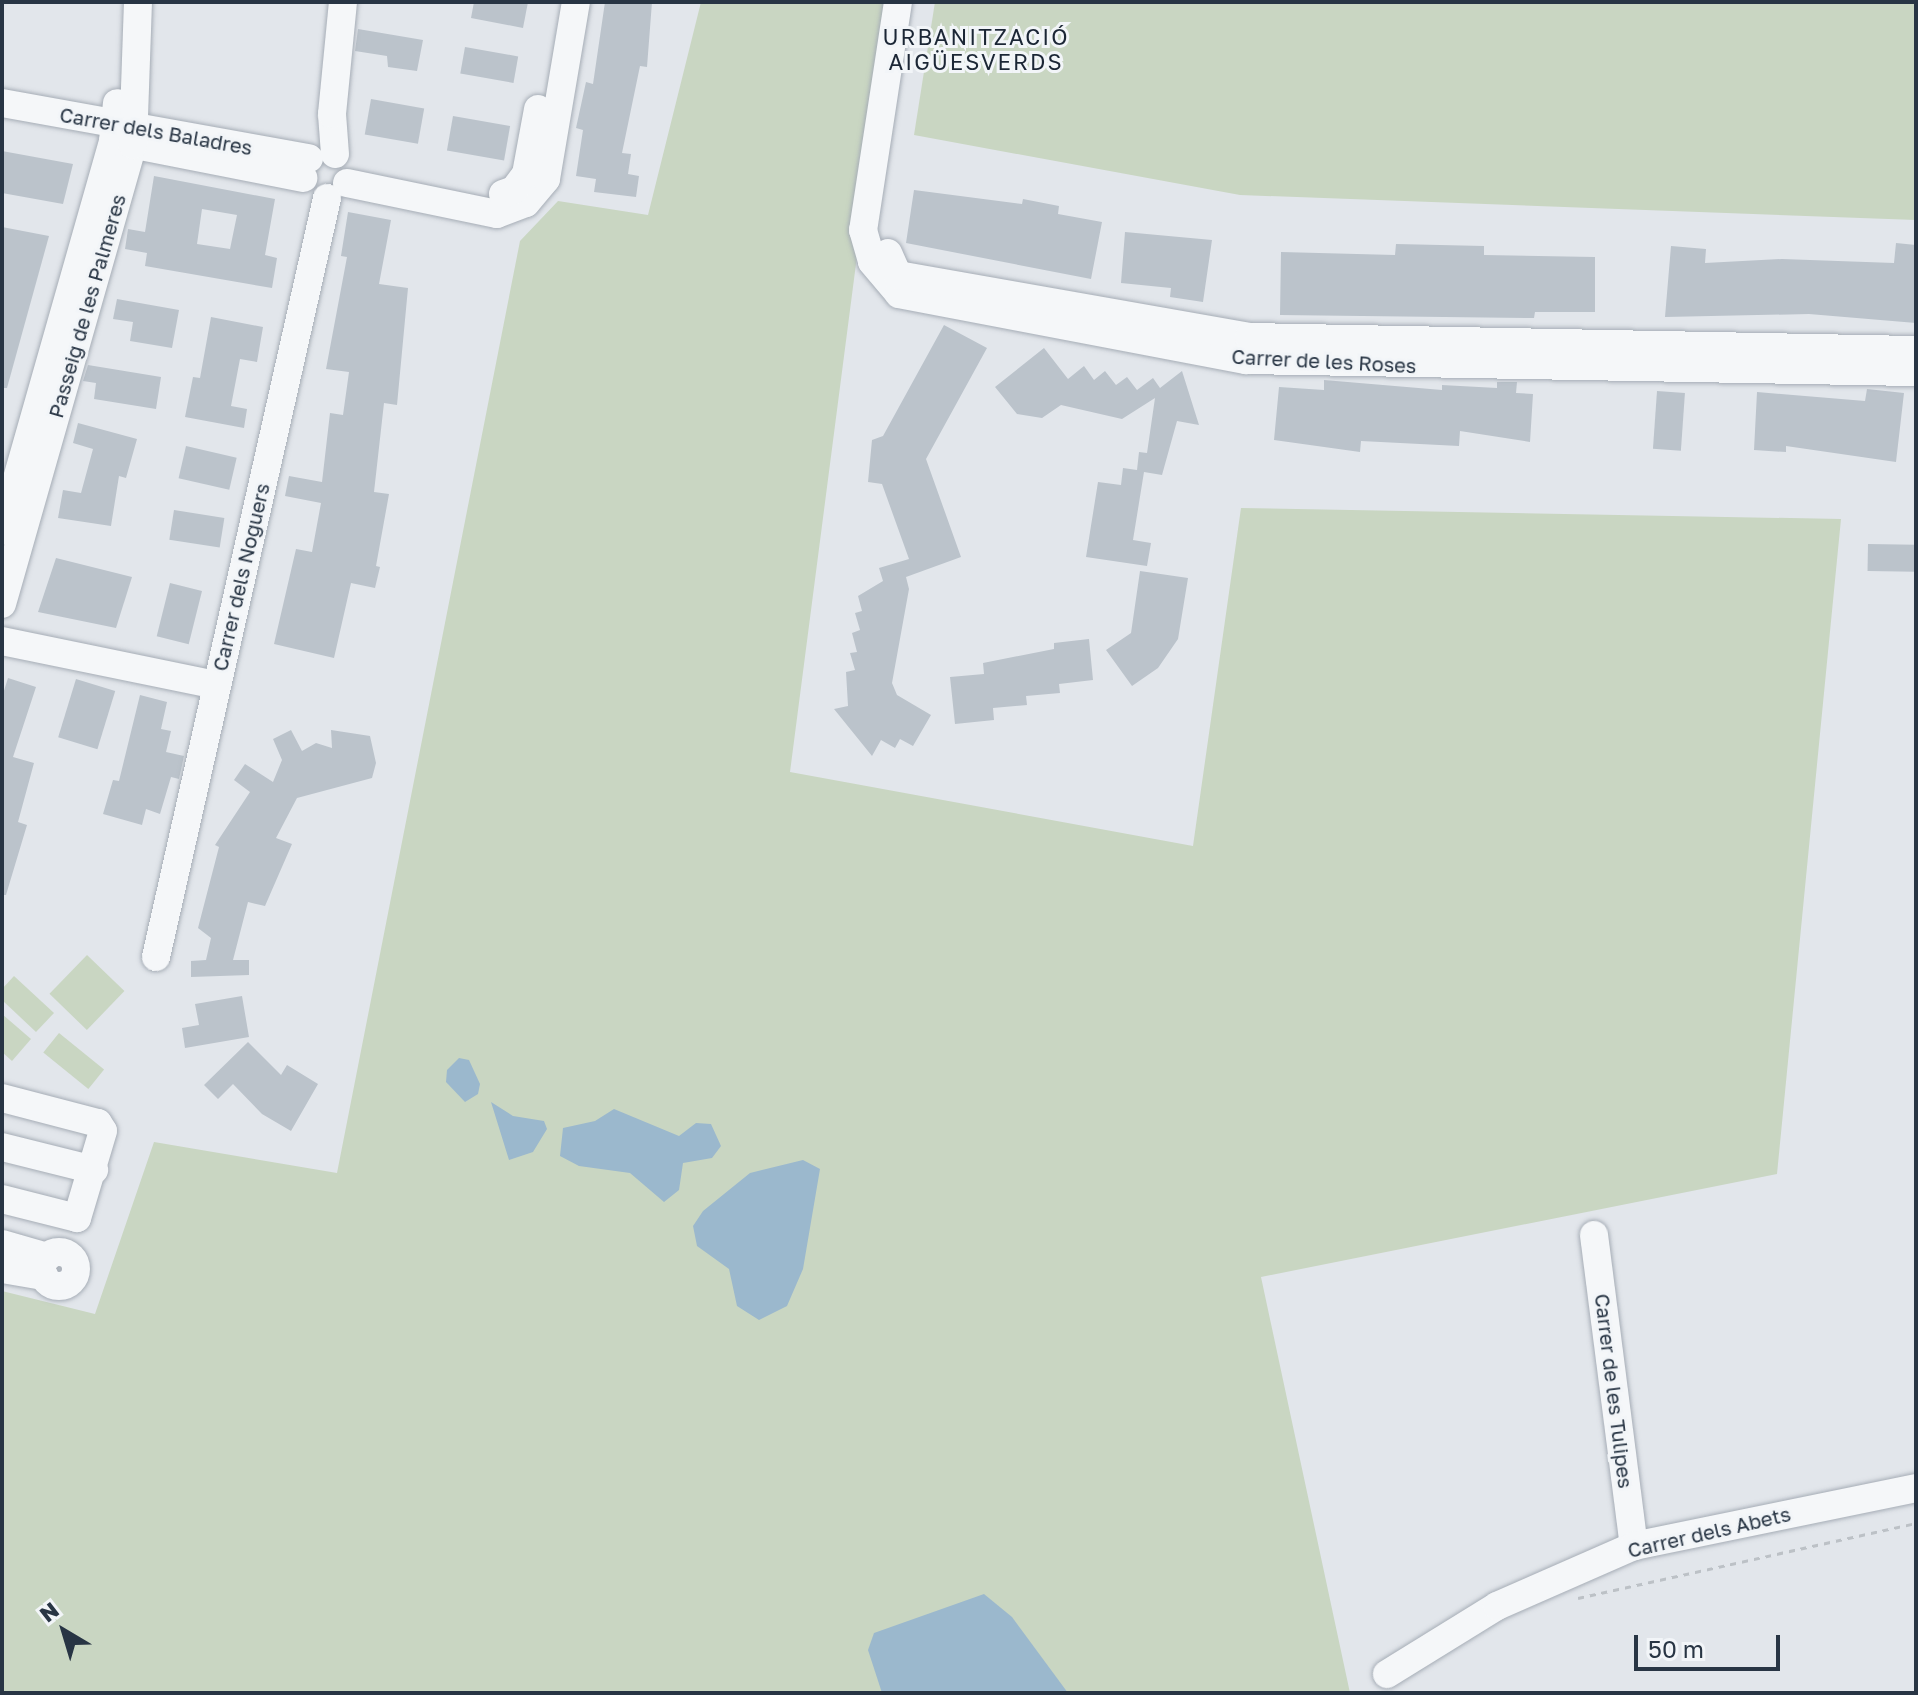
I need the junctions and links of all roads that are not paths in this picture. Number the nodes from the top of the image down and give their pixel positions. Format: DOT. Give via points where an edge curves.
graph roads {
  1 [pos="120,2"];
  2 [pos="138,2"];
  3 [pos="343,2"];
  4 [pos="557,2"];
  5 [pos="576,2"];
  6 [pos="898,2"];
  7 [pos="916,2"];
  8 [pos="2,103"];
  9 [pos="2,118"];
  10 [pos="124,133"];
  11 [pos="326,170"];
  12 [pos="520,196"];
  13 [pos="1916,350"];
  14 [pos="1916,372"];
  15 [pos="2,531"];
  16 [pos="2,604"];
  17 [pos="2,641"];
  18 [pos="217,685"];
  19 [pos="156,957"];
  20 [pos="2,1098"];
  21 [pos="2,1147"];
  22 [pos="94,1170"];
  23 [pos="2,1199"];
  24 [pos="66,1216"];
  25 [pos="1594,1235"];
  26 [pos="2,1244"];
  27 [pos="51,1262"];
  28 [pos="2,1269"];
  29 [pos="1916,1488"];
  30 [pos="1634,1546"];
  31 [pos="1387,1674"];
  1 -- 10 [label="street, Passeig de les Palmeres"];
  2 -- 10 [label="street, Passeig de les Palmeres"];
  3 -- 11 [label="street, Carrer dels Noguers"];
  4 -- 12 [label="street"];
  5 -- 12 [label="street" via="546,179"];
  6 -- 14 [label="street, Carrer de les Roses" via="863,230 872,262 899,294 1246,360"];
  7 -- 13 [label="street, Carrer de les Roses" via="881,239 898,275 1249,337"];
  8 -- 10 [label="street, Carrer dels Baladres"];
  9 -- 10 [label="street, Carrer dels Baladres"];
  10 -- 11 [label="street, Carrer dels Baladres"];
  10 -- 15 [label="street, Passeig de les Palmeres"];
  10 -- 16 [label="street, Passeig de les Palmeres"];
  11 -- 12 [label="street, Carrer dels Baladres" via="497,214"];
  11 -- 18 [label="street, Carrer dels Noguers"];
  17 -- 18 [label="street"];
  18 -- 19 [label="street, Carrer dels Noguers"];
  20 -- 22 [label="street" via="98,1123 103,1131"];
  21 -- 22 [label="street"];
  22 -- 24 [label="street" via="83,1211 77,1218"];
  23 -- 24 [label="street"];
  24 -- 27 [label="street"];
  25 -- 30 [label="street, Carrer de les Tulipes"];
  26 -- 27 [label="street"];
  27 -- 28 [label="street"];
  29 -- 30 [label="street, Carrer dels Abets"];
  30 -- 31 [label="street, Carrer dels Abets" via="1497,1606"];
}
